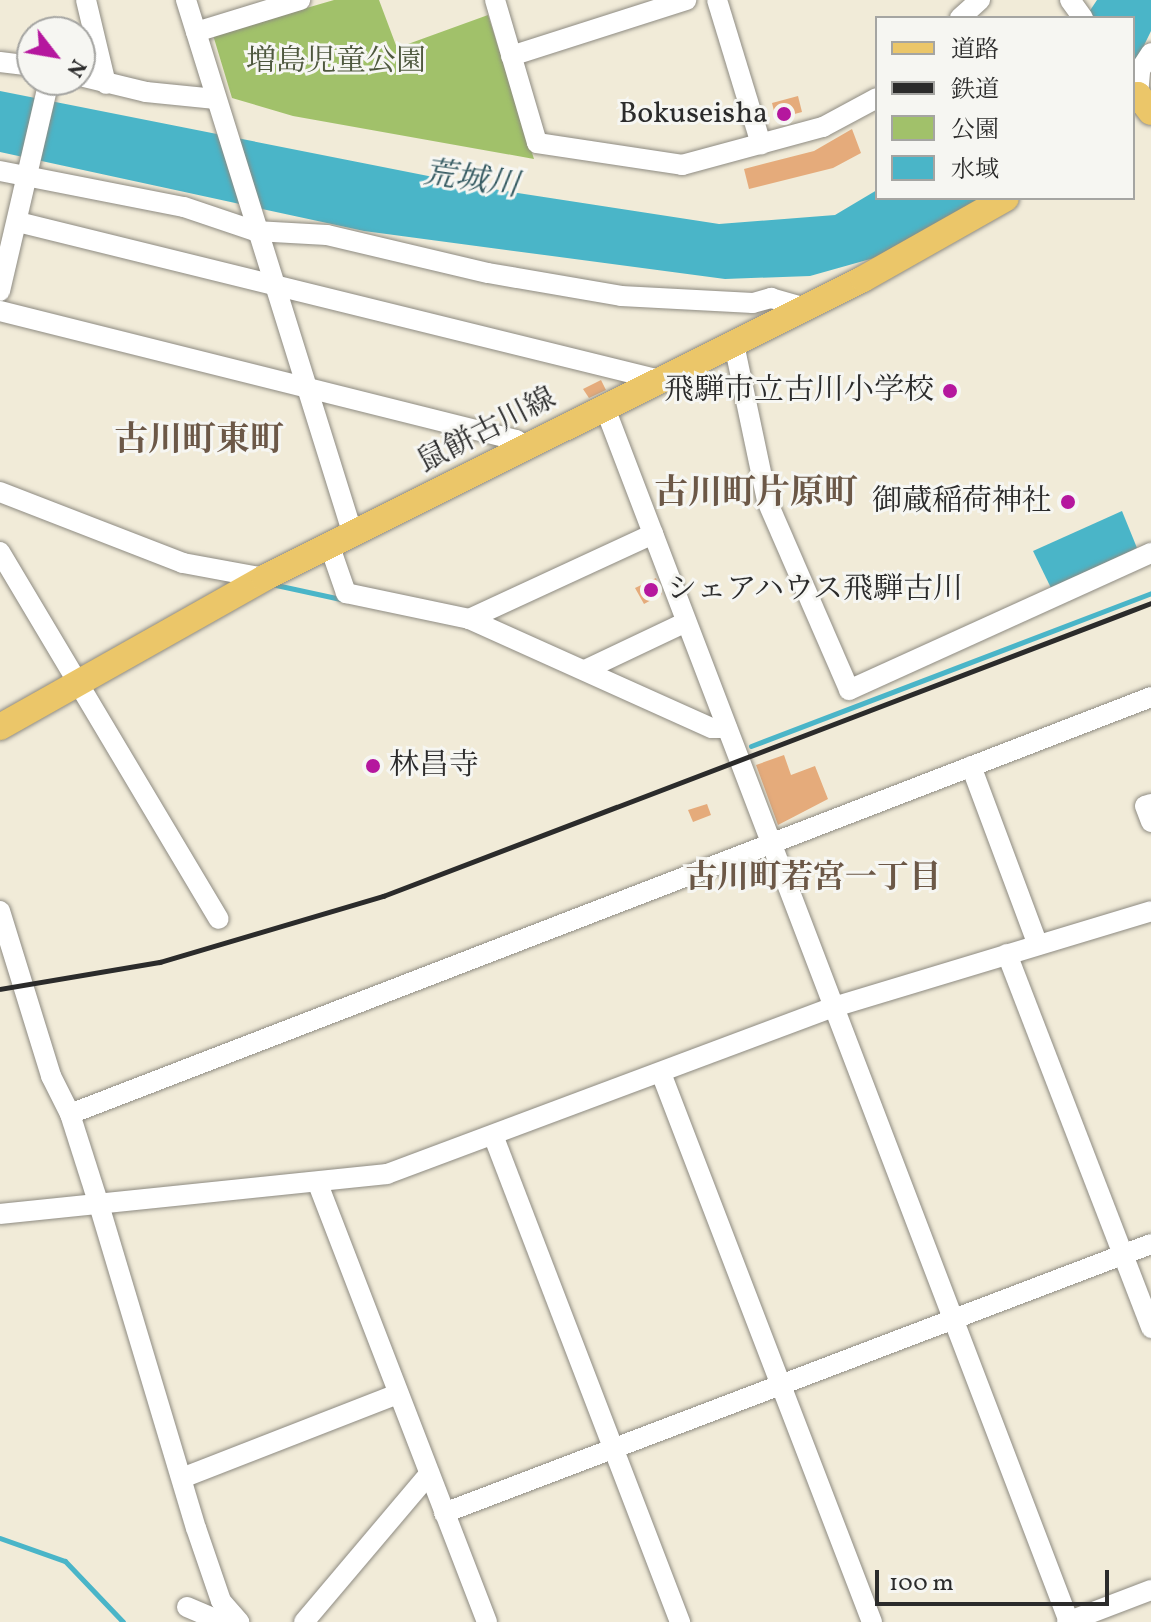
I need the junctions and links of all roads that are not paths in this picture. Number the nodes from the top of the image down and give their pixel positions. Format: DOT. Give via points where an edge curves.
graph roads {
  1 [pos="86,0"];
  2 [pos="186,0"];
  3 [pos="300,0"];
  4 [pos="495,0"];
  5 [pos="686,0"];
  6 [pos="717,0"];
  7 [pos="980,0"];
  8 [pos="962,16"];
  9 [pos="196,32"];
  10 [pos="1151,53"];
  11 [pos="511,56"];
  12 [pos="96,81"];
  13 [pos="106,84"];
  14 [pos="46,96"];
  15 [pos="1139,98"];
  16 [pos="216,99"];
  17 [pos="875,99"];
  18 [pos="761,144"];
  19 [pos="0,171"];
  20 [pos="28,178"];
  21 [pos="1003,200"];
  22 [pos="18,222"];
  23 [pos="254,226"];
  24 [pos="274,285"];
  25 [pos="0,291"];
  26 [pos="803,307"];
  27 [pos="0,311"];
  28 [pos="734,344"];
  29 [pos="660,380"];
  30 [pos="304,386"];
  31 [pos="605,408"];
  32 [pos="527,447"];
  33 [pos="0,492"];
  34 [pos="653,534"];
  35 [pos="341,541"];
  36 [pos="0,552"];
  37 [pos="1151,553"];
  38 [pos="264,578"];
  39 [pos="469,619"];
  40 [pos="686,622"];
  41 [pos="585,670"];
  42 [pos="76,681"];
  43 [pos="1151,697"];
  44 [pos="0,727"];
  45 [pos="727,728"];
  46 [pos="971,766"];
  47 [pos="1151,804"];
  48 [pos="1151,822"];
  49 [pos="771,842"];
  50 [pos="0,911"];
  51 [pos="1151,911"];
  52 [pos="219,919"];
  53 [pos="1038,945"];
  54 [pos="1007,954"];
  55 [pos="834,1007"];
  56 [pos="661,1073"];
  57 [pos="70,1114"];
  58 [pos="493,1135"];
  59 [pos="318,1184"];
  60 [pos="99,1205"];
  61 [pos="0,1214"];
  62 [pos="1151,1244"];
  63 [pos="1124,1254"];
  64 [pos="953,1320"];
  65 [pos="1151,1328"];
  66 [pos="782,1385"];
  67 [pos="398,1394"];
  68 [pos="613,1449"];
  69 [pos="429,1474"];
  70 [pos="182,1478"];
  71 [pos="444,1513"];
  72 [pos="1151,1590"];
  73 [pos="187,1607"];
  74 [pos="235,1620"];
  75 [pos="304,1622"];
  76 [pos="487,1622"];
  77 [pos="680,1622"];
  78 [pos="872,1622"];
  79 [pos="1068,1622"];
  1 -- 13 [label="street"];
  2 -- 9 [label="street"];
  3 -- 9 [label="street"];
  4 -- 11 [label="street"];
  5 -- 11 [label="street"];
  6 -- 18 [label="street"];
  7 -- 8 [label="street"];
  9 -- 16 [label="street"];
  10 -- 15 [label="street" via="1140,70"];
  11 -- 18 [label="street" via="537,143 682,165"];
  12 -- 13 [label="street"];
  13 -- 16 [label="street"];
  14 -- 20 [label="street"];
  16 -- 23 [label="street"];
  17 -- 18 [label="street" via="823,127"];
  19 -- 20 [label="street"];
  20 -- 22 [label="street"];
  20 -- 23 [label="street" via="184,207"];
  21 -- 26 [label="main road, 鼠餅古川線" via="923,248"];
  22 -- 24 [label="street"];
  22 -- 25 [label="street"];
  23 -- 24 [label="street"];
  23 -- 26 [label="street" via="327,235 488,273 621,296 753,303 771,298"];
  24 -- 29 [label="street"];
  24 -- 30 [label="street"];
  26 -- 28 [label="main road, 鼠餅古川線"];
  27 -- 30 [label="street"];
  28 -- 29 [label="main road, 鼠餅古川線"];
  28 -- 37 [label="street" via="767,501 849,690"];
  29 -- 31 [label="main road, 鼠餅古川線"];
  30 -- 32 [label="street"];
  30 -- 35 [label="street"];
  31 -- 32 [label="main road, 鼠餅古川線"];
  31 -- 34 [label="street"];
  32 -- 35 [label="main road, 鼠餅古川線"];
  33 -- 38 [label="street" via="183,563"];
  34 -- 39 [label="street"];
  34 -- 40 [label="street"];
  35 -- 38 [label="main road, 鼠餅古川線"];
  35 -- 39 [label="street" via="346,593"];
  36 -- 42 [label="street"];
  38 -- 42 [label="main road, 鼠餅古川線"];
  39 -- 41 [label="street"];
  40 -- 41 [label="street"];
  40 -- 45 [label="street"];
  41 -- 45 [label="street" via="712,728"];
  42 -- 44 [label="main road, 鼠餅古川線"];
  42 -- 52 [label="street"];
  43 -- 46 [label="street"];
  45 -- 49 [label="street"];
  46 -- 49 [label="street"];
  46 -- 53 [label="street"];
  47 -- 48 [label="street" via="1145,806"];
  49 -- 55 [label="street"];
  49 -- 57 [label="street"];
  50 -- 57 [label="street" via="51,1076"];
  51 -- 53 [label="street"];
  53 -- 54 [label="street"];
  54 -- 55 [label="street"];
  54 -- 63 [label="street"];
  55 -- 56 [label="street"];
  55 -- 64 [label="street"];
  56 -- 58 [label="street"];
  56 -- 66 [label="street"];
  57 -- 60 [label="street"];
  58 -- 59 [label="street" via="387,1174"];
  58 -- 68 [label="street"];
  59 -- 60 [label="street"];
  59 -- 67 [label="street"];
  60 -- 61 [label="street"];
  60 -- 70 [label="street"];
  62 -- 63 [label="street"];
  63 -- 64 [label="street"];
  63 -- 65 [label="street"];
  64 -- 66 [label="street"];
  64 -- 79 [label="street"];
  66 -- 68 [label="street"];
  66 -- 78 [label="street"];
  67 -- 69 [label="street"];
  67 -- 70 [label="street"];
  68 -- 71 [label="street"];
  68 -- 77 [label="street"];
  69 -- 71 [label="street"];
  69 -- 75 [label="street"];
  70 -- 74 [label="street" via="215,1586"];
  71 -- 76 [label="street"];
  72 -- 79 [label="street"];
  73 -- 74 [label="street"];
}
